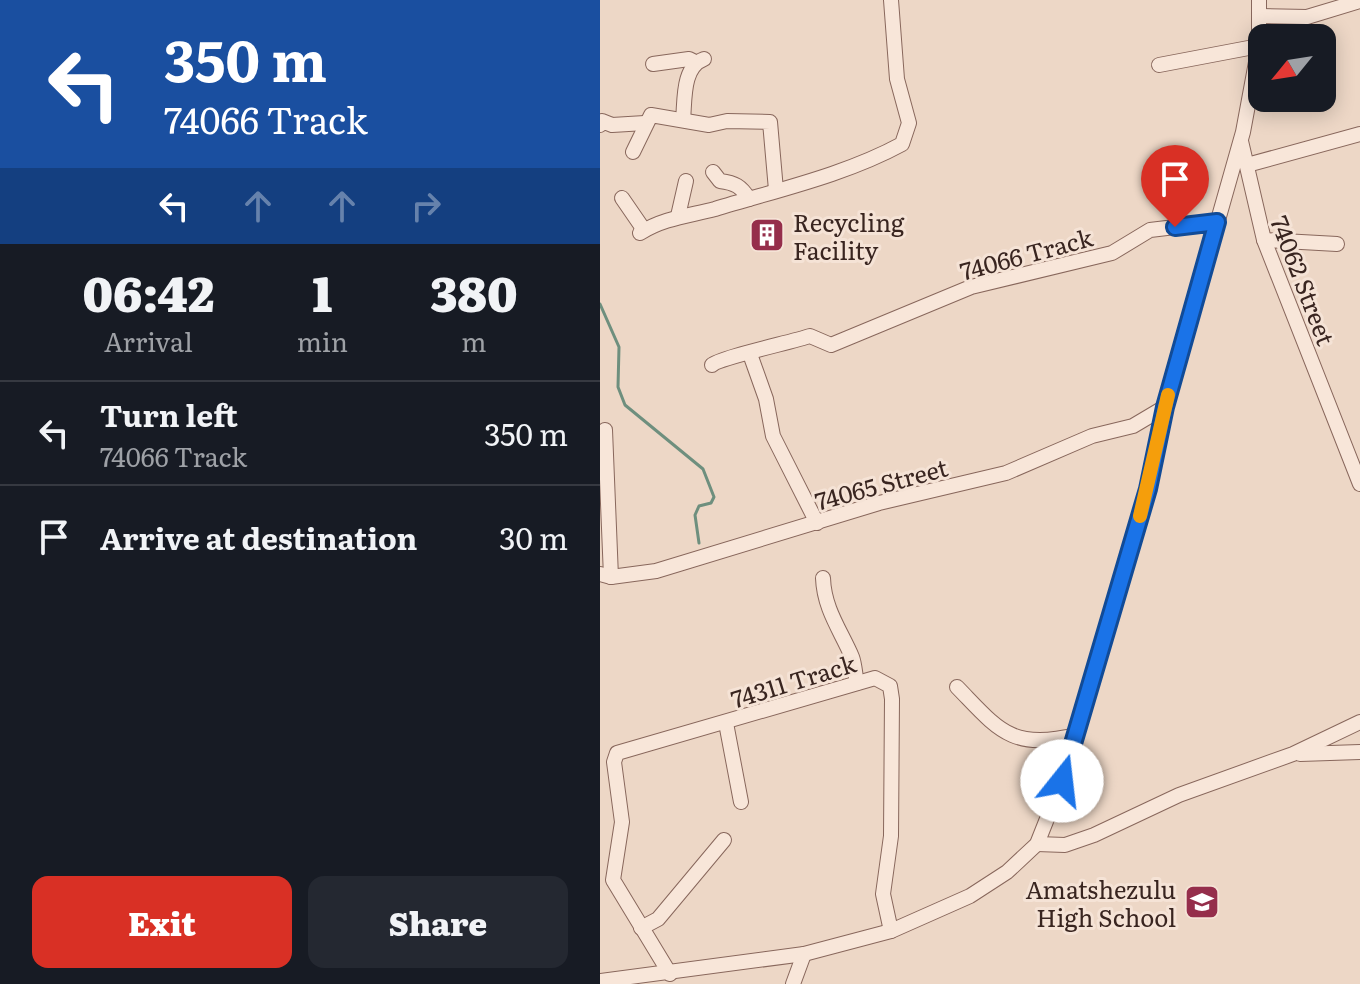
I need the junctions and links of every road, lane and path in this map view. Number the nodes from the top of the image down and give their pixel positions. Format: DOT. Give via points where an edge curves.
graph roads {
  1 [pos="891,0"];
  2 [pos="1259,0"];
  3 [pos="1360,1"];
  4 [pos="1261,16"];
  5 [pos="1260,24"];
  6 [pos="1248,48"];
  7 [pos="653,64"];
  8 [pos="1159,65"];
  9 [pos="1248,105"];
  10 [pos="683,120"];
  11 [pos="645,123"];
  12 [pos="600,125"];
  13 [pos="1243,132"];
  14 [pos="1360,134"];
  15 [pos="633,152"];
  16 [pos="1247,165"];
  17 [pos="713,172"];
  18 [pos="686,181"];
  19 [pos="1227,189"];
  20 [pos="776,190"];
  21 [pos="622,198"];
  22 [pos="749,199"];
  23 [pos="1253,202"];
  24 [pos="678,216"];
  25 [pos="1217,222"];
  26 [pos="1264,240"];
  27 [pos="1337,244"];
  28 [pos="750,354"];
  29 [pos="712,365"];
  30 [pos="1165,407"];
  31 [pos="605,430"];
  32 [pos="1360,484"];
  33 [pos="817,523"];
  34 [pos="605,575"];
  35 [pos="823,578"];
  36 [pos="857,683"];
  37 [pos="957,687"];
  38 [pos="726,723"];
  39 [pos="1360,724"];
  40 [pos="1076,735"];
  41 [pos="1360,752"];
  42 [pos="1293,754"];
  43 [pos="741,802"];
  44 [pos="724,840"];
  45 [pos="1037,844"];
  46 [pos="641,928"];
  47 [pos="891,931"];
  48 [pos="804,954"];
  49 [pos="670,974"];
  50 [pos="600,981"];
  51 [pos="793,984"];
  1 -- 20 [label="street" via="897,79 909,123 902,144"];
  2 -- 4 [label="street"];
  3 -- 4 [label="street" via="1307,17"];
  4 -- 5 [label="street"];
  6 -- 8 [label="street"];
  7 -- 10 [label="street" via="699,61 689,71"];
  9 -- 13 [label="street"];
  10 -- 11 [label="street" via="651,115"];
  10 -- 20 [label="street" via="709,125 770,122"];
  11 -- 12 [label="street"];
  11 -- 15 [label="street"];
  13 -- 16 [label="street, 74062 Street"];
  13 -- 19 [label="street"];
  14 -- 16 [label="street"];
  16 -- 23 [label="street, 74062 Street"];
  17 -- 22 [label="street" via="720,181 742,188"];
  18 -- 24 [label="street"];
  19 -- 23 [label="street"];
  19 -- 25 [label="street"];
  20 -- 22 [label="street"];
  21 -- 24 [label="street" via="642,232"];
  22 -- 24 [label="street"];
  23 -- 26 [label="street, 74062 Street"];
  25 -- 28 [label="street, 74066 Track" via="1150,230 1112,253 971,287 831,345 810,336"];
  25 -- 30 [label="street"];
  26 -- 27 [label="street"];
  26 -- 32 [label="street, 74062 Street"];
  28 -- 29 [label="street, 74066 Track" via="721,358"];
  28 -- 33 [label="street" via="773,436"];
  30 -- 33 [label="street, 74065 Street" via="1133,426 1092,436 1006,473"];
  30 -- 40 [label="street" via="1148,489"];
  31 -- 34 [label="street"];
  33 -- 34 [label="street, 74065 Street" via="656,571"];
  35 -- 36 [label="street" via="826,603 854,661"];
  36 -- 38 [label="street, 74311 Track"];
  36 -- 47 [label="street, 74311 Track" via="875,678 890,686 891,836 883,894"];
  37 -- 40 [label="street" via="1002,732 1053,741"];
  38 -- 43 [label="street"];
  38 -- 46 [label="street, 74311 Track" via="619,751 614,762 622,822 613,880"];
  39 -- 42 [label="street"];
  40 -- 45 [label="street"];
  41 -- 42 [label="street"];
  42 -- 45 [label="street" via="1179,795 1065,845"];
  44 -- 46 [label="street" via="658,919"];
  45 -- 47 [label="street" via="970,896"];
  46 -- 49 [label="street"];
  47 -- 48 [label="street"];
  48 -- 49 [label="street"];
  48 -- 51 [label="street"];
  49 -- 50 [label="street"];
}
